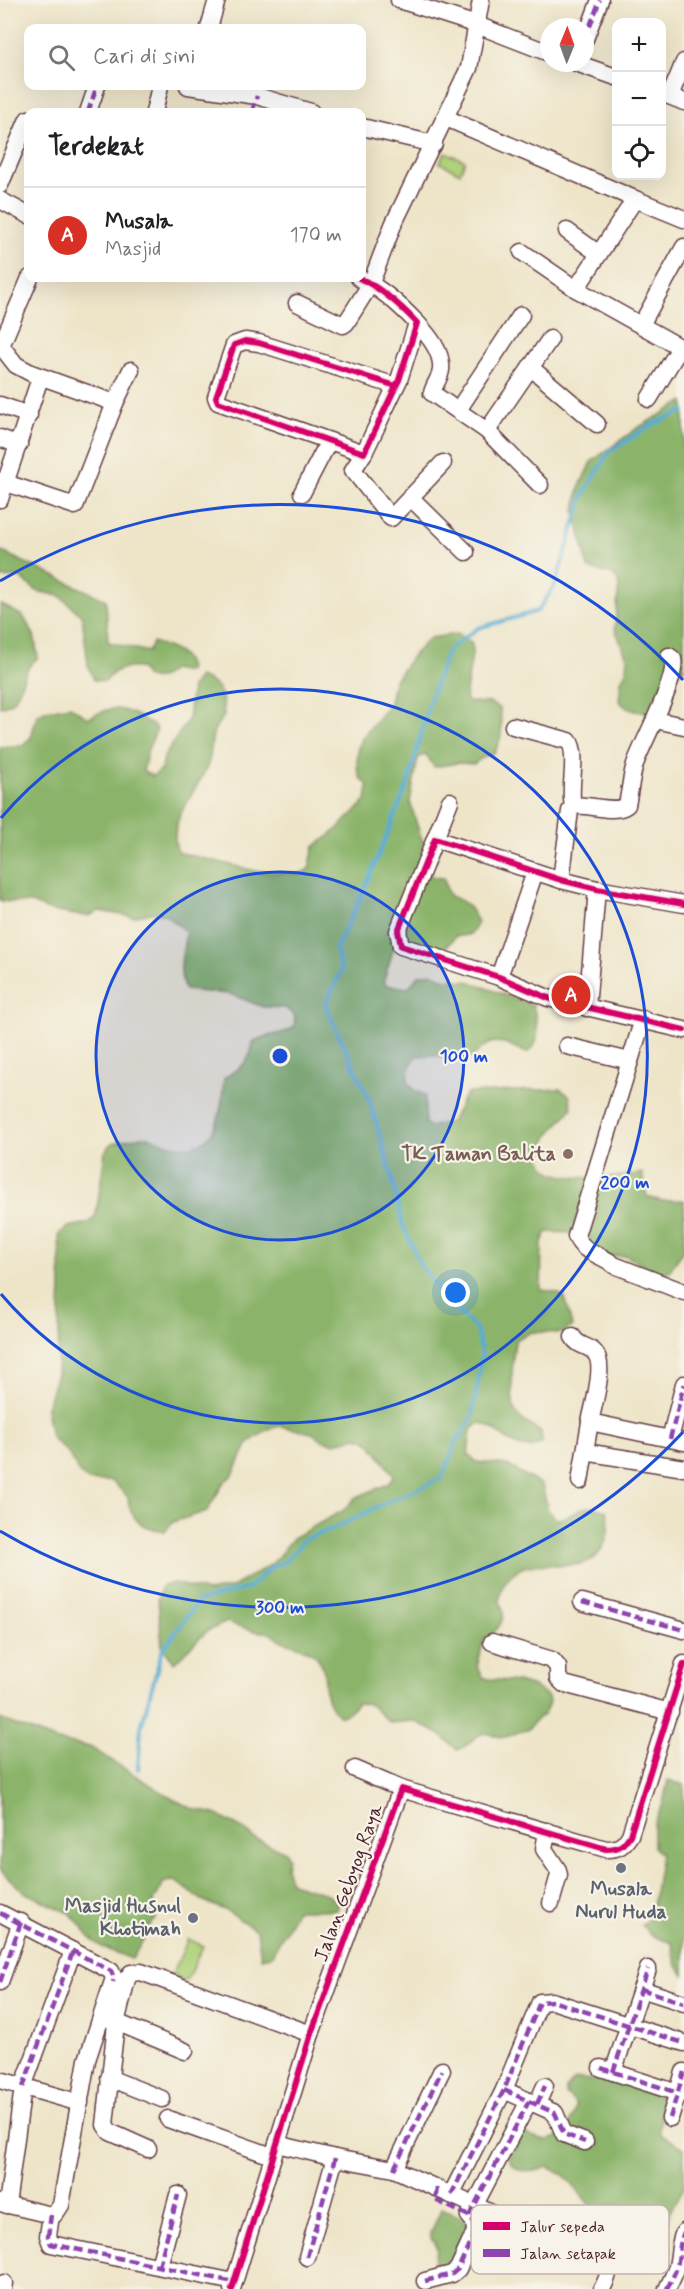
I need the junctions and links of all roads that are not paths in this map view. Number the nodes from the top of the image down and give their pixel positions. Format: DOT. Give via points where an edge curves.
graph roads {
  1 [pos="217,0"];
  2 [pos="399,0"];
  3 [pos="481,0"];
  4 [pos="600,0"];
  5 [pos="593,18"];
  6 [pos="210,24"];
  7 [pos="477,25"];
  8 [pos="540,50"];
  9 [pos="684,62"];
  10 [pos="594,69"];
  11 [pos="612,76"];
  12 [pos="96,90"];
  13 [pos="159,90"];
  14 [pos="217,90"];
  15 [pos="257,96"];
  16 [pos="672,97"];
  17 [pos="89,108"];
  18 [pos="155,108"];
  19 [pos="253,108"];
  20 [pos="298,108"];
  21 [pos="446,118"];
  22 [pos="24,128"];
  23 [pos="366,128"];
  24 [pos="434,144"];
  25 [pos="0,185"];
  26 [pos="635,199"];
  27 [pos="0,200"];
  28 [pos="24,214"];
  29 [pos="684,219"];
  30 [pos="567,231"];
  31 [pos="684,247"];
  32 [pos="522,252"];
  33 [pos="599,254"];
  34 [pos="366,278"];
  35 [pos="366,281"];
  36 [pos="28,282"];
  37 [pos="364,282"];
  38 [pos="576,289"];
  39 [pos="297,303"];
  40 [pos="521,315"];
  41 [pos="417,323"];
  42 [pos="641,325"];
  43 [pos="550,339"];
  44 [pos="1,346"];
  45 [pos="530,367"];
  46 [pos="131,370"];
  47 [pos="39,381"];
  48 [pos="396,386"];
  49 [pos="649,399"];
  50 [pos="115,403"];
  51 [pos="0,405"];
  52 [pos="458,410"];
  53 [pos="29,415"];
  54 [pos="597,424"];
  55 [pos="487,431"];
  56 [pos="0,438"];
  57 [pos="329,441"];
  58 [pos="19,445"];
  59 [pos="364,453"];
  60 [pos="443,464"];
  61 [pos="3,482"];
  62 [pos="540,485"];
  63 [pos="302,493"];
  64 [pos="411,498"];
  65 [pos="0,499"];
  66 [pos="466,552"];
  67 [pos="669,656"];
  68 [pos="656,720"];
  69 [pos="513,726"];
  70 [pos="684,726"];
  71 [pos="450,801"];
  72 [pos="573,806"];
  73 [pos="435,839"];
  74 [pos="536,872"];
  75 [pos="561,880"];
  76 [pos="597,889"];
  77 [pos="684,904"];
  78 [pos="498,977"];
  79 [pos="587,1008"];
  80 [pos="643,1019"];
  81 [pos="684,1030"];
  82 [pos="567,1046"];
  83 [pos="630,1061"];
  84 [pos="684,1292"];
  85 [pos="573,1337"];
  86 [pos="684,1384"];
  87 [pos="595,1423"];
  88 [pos="677,1441"];
  89 [pos="585,1452"];
  90 [pos="684,1468"];
  91 [pos="580,1481"];
  92 [pos="582,1602"];
  93 [pos="684,1630"];
  94 [pos="492,1642"];
  95 [pos="684,1664"];
  96 [pos="675,1708"];
  97 [pos="355,1769"];
  98 [pos="401,1789"];
  99 [pos="547,1831"];
  100 [pos="551,1904"];
  101 [pos="0,1913"];
  102 [pos="21,1923"];
  103 [pos="73,1951"];
  104 [pos="648,1969"];
  105 [pos="0,1982"];
  106 [pos="641,1989"];
  107 [pos="684,2003"];
  108 [pos="109,2020"];
  109 [pos="631,2025"];
  110 [pos="311,2034"];
  111 [pos="684,2043"];
  112 [pos="185,2051"];
  113 [pos="442,2070"];
  114 [pos="684,2072"];
  115 [pos="109,2078"];
  116 [pos="0,2080"];
  117 [pos="544,2086"];
  118 [pos="23,2087"];
  119 [pos="504,2090"];
  120 [pos="678,2093"];
  121 [pos="162,2099"];
  122 [pos="533,2102"];
  123 [pos="80,2103"];
  124 [pos="670,2118"];
  125 [pos="168,2119"];
  126 [pos="8,2138"];
  127 [pos="585,2142"];
  128 [pos="148,2149"];
  129 [pos="274,2150"];
  130 [pos="335,2158"];
  131 [pos="394,2169"];
  132 [pos="444,2192"];
  133 [pos="178,2195"];
  134 [pos="3,2204"];
  135 [pos="475,2205"];
  136 [pos="471,2211"];
  137 [pos="51,2215"];
  138 [pos="684,2232"];
  139 [pos="471,2241"];
  140 [pos="307,2257"];
  141 [pos="681,2260"];
  142 [pos="159,2266"];
  143 [pos="609,2274"];
  144 [pos="425,2281"];
  145 [pos="232,2287"];
  146 [pos="602,2289"];
  147 [pos="667,2289"];
  1 -- 6 [label="street"];
  2 -- 7 [label="street"];
  3 -- 7 [label="street"];
  4 -- 5 [label="street"];
  7 -- 8 [label="street"];
  7 -- 21 [label="street" via="469,68"];
  9 -- 16 [label="street"];
  10 -- 11 [label="street"];
  12 -- 17 [label="street"];
  13 -- 18 [label="street"];
  14 -- 15 [label="street"];
  15 -- 19 [label="street"];
  15 -- 20 [label="street"];
  21 -- 24 [label="street"];
  21 -- 26 [label="street"];
  22 -- 25 [label="street"];
  23 -- 24 [label="street"];
  24 -- 34 [label="street"];
  26 -- 29 [label="street"];
  26 -- 33 [label="street"];
  27 -- 28 [label="street"];
  30 -- 33 [label="street"];
  31 -- 42 [label="street"];
  32 -- 38 [label="street"];
  33 -- 38 [label="street"];
  35 -- 41 [label="street"];
  36 -- 44 [label="street"];
  37 -- 39 [label="street" via="343,325"];
  38 -- 42 [label="street"];
  40 -- 52 [label="street"];
  41 -- 48 [label="street"];
  41 -- 52 [label="street" via="428,335 442,369 432,393"];
  42 -- 49 [label="street" via="679,348"];
  43 -- 45 [label="street"];
  44 -- 50 [label="street" via="16,365 31,373"];
  45 -- 54 [label="street"];
  45 -- 55 [label="street"];
  46 -- 50 [label="street"];
  47 -- 53 [label="street"];
  48 -- 57 [label="street" via="259,343 245,341 234,345 216,397 218,402"];
  48 -- 59 [label="street"];
  50 -- 61 [label="street" via="75,506"];
  51 -- 53 [label="street"];
  52 -- 55 [label="street"];
  53 -- 58 [label="street"];
  55 -- 62 [label="street"];
  56 -- 58 [label="street"];
  57 -- 59 [label="street"];
  57 -- 63 [label="street"];
  58 -- 61 [label="street"];
  59 -- 64 [label="street" via="354,470 391,518"];
  60 -- 64 [label="street"];
  61 -- 65 [label="street"];
  64 -- 66 [label="street"];
  67 -- 68 [label="street" via="673,668"];
  68 -- 70 [label="street"];
  68 -- 72 [label="street" via="635,764 627,805"];
  69 -- 72 [label="street" via="569,741 573,748"];
  71 -- 73 [label="street"];
  72 -- 75 [label="street"];
  73 -- 74 [label="street"];
  73 -- 78 [label="street" via="402,917 398,931 401,946"];
  74 -- 75 [label="street"];
  74 -- 78 [label="street"];
  75 -- 76 [label="street"];
  76 -- 77 [label="street"];
  76 -- 79 [label="street"];
  78 -- 79 [label="street" via="548,998"];
  79 -- 80 [label="street"];
  80 -- 81 [label="street"];
  80 -- 83 [label="street"];
  82 -- 83 [label="street"];
  83 -- 84 [label="street" via="576,1236 588,1251 614,1265"];
  85 -- 87 [label="street" via="578,1344 593,1350 599,1362"];
  86 -- 88 [label="street"];
  87 -- 88 [label="street"];
  87 -- 89 [label="street"];
  89 -- 90 [label="street"];
  89 -- 91 [label="street"];
  92 -- 93 [label="street"];
  94 -- 96 [label="street" via="552,1660 564,1684"];
  95 -- 96 [label="street, Jalan Gebyog Raya"];
  96 -- 99 [label="street, Jalan Gebyog Raya" via="623,1845 606,1849"];
  97 -- 98 [label="street"];
  98 -- 99 [label="street, Jalan Gebyog Raya"];
  98 -- 110 [label="street, Jalan Gebyog Raya"];
  99 -- 100 [label="street" via="544,1849 559,1875"];
  101 -- 102 [label="street"];
  102 -- 103 [label="street"];
  102 -- 105 [label="street"];
  103 -- 108 [label="street" via="111,1971 114,1978"];
  103 -- 118 [label="street"];
  104 -- 106 [label="street"];
  106 -- 107 [label="street"];
  106 -- 109 [label="street"];
  108 -- 110 [label="street" via="127,1979 131,1973 141,1972"];
  108 -- 112 [label="street"];
  108 -- 115 [label="street"];
  108 -- 123 [label="street" via="87,2060"];
  109 -- 111 [label="street"];
  109 -- 119 [label="street" via="552,2001 540,2002"];
  109 -- 120 [label="street" via="607,2070"];
  110 -- 129 [label="street, Jalan Gebyog Raya"];
  113 -- 131 [label="street"];
  114 -- 120 [label="street"];
  115 -- 121 [label="street"];
  115 -- 128 [label="street" via="108,2130"];
  116 -- 118 [label="street"];
  117 -- 122 [label="street"];
  118 -- 123 [label="street"];
  118 -- 126 [label="street"];
  119 -- 122 [label="street"];
  119 -- 132 [label="street"];
  120 -- 124 [label="street"];
  122 -- 127 [label="street" via="555,2113 564,2134"];
  122 -- 135 [label="street"];
  123 -- 137 [label="street" via="61,2205"];
  125 -- 129 [label="street"];
  126 -- 134 [label="street"];
  129 -- 130 [label="street"];
  129 -- 145 [label="street, Jalan Gebyog Raya"];
  130 -- 131 [label="street"];
  130 -- 140 [label="street"];
  131 -- 132 [label="street"];
  132 -- 136 [label="street" via="435,2200"];
  133 -- 142 [label="street"];
  134 -- 137 [label="street"];
  137 -- 142 [label="street" via="51,2244"];
  138 -- 141 [label="street" via="678,2247"];
  139 -- 144 [label="street" via="458,2269"];
  141 -- 147 [label="street"];
  142 -- 145 [label="street"];
  143 -- 146 [label="street"];
}
